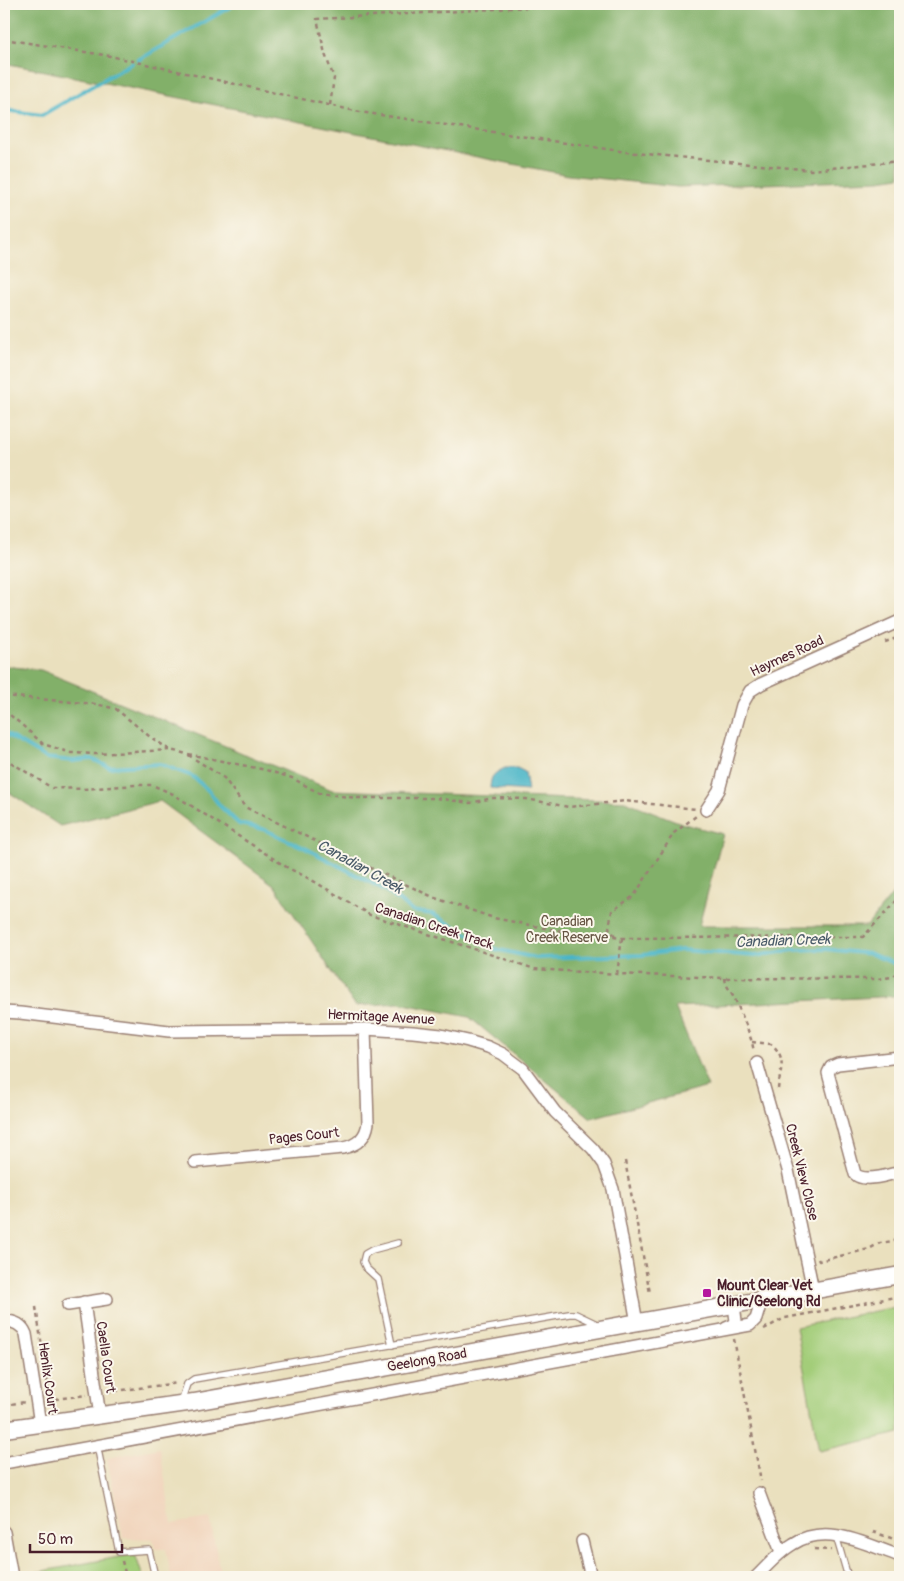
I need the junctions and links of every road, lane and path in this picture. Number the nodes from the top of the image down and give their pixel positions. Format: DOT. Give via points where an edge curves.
graph roads {
  1 [pos="584,4"];
  2 [pos="4,39"];
  3 [pos="330,105"];
  4 [pos="900,161"];
  5 [pos="900,621"];
  6 [pos="4,696"];
  7 [pos="4,710"];
  8 [pos="170,750"];
  9 [pos="187,754"];
  10 [pos="4,758"];
  11 [pos="706,810"];
  12 [pos="692,818"];
  13 [pos="900,897"];
  14 [pos="616,937"];
  15 [pos="622,938"];
  16 [pos="900,972"];
  17 [pos="617,974"];
  18 [pos="724,978"];
  19 [pos="4,1012"];
  20 [pos="365,1029"];
  21 [pos="752,1042"];
  22 [pos="900,1057"];
  23 [pos="756,1063"];
  24 [pos="779,1095"];
  25 [pos="625,1161"];
  26 [pos="195,1162"];
  27 [pos="900,1172"];
  28 [pos="900,1240"];
  29 [pos="398,1244"];
  30 [pos="817,1252"];
  31 [pos="900,1271"];
  32 [pos="900,1274"];
  33 [pos="848,1284"];
  34 [pos="812,1290"];
  35 [pos="650,1293"];
  36 [pos="900,1296"];
  37 [pos="107,1299"];
  38 [pos="762,1299"];
  39 [pos="84,1302"];
  40 [pos="734,1304"];
  41 [pos="68,1305"];
  42 [pos="36,1307"];
  43 [pos="4,1321"];
  44 [pos="637,1322"];
  45 [pos="606,1328"];
  46 [pos="732,1328"];
  47 [pos="762,1330"];
  48 [pos="717,1331"];
  49 [pos="392,1345"];
  50 [pos="182,1382"];
  51 [pos="96,1393"];
  52 [pos="50,1400"];
  53 [pos="37,1401"];
  54 [pos="181,1404"];
  55 [pos="4,1405"];
  56 [pos="100,1416"];
  57 [pos="40,1424"];
  58 [pos="4,1429"];
  59 [pos="97,1446"];
  60 [pos="4,1463"];
  61 [pos="759,1493"];
  62 [pos="4,1532"];
  63 [pos="872,1532"];
  64 [pos="836,1535"];
  65 [pos="582,1541"];
  66 [pos="900,1541"];
  67 [pos="809,1549"];
  68 [pos="122,1552"];
  69 [pos="781,1552"];
  70 [pos="836,1552"];
  71 [pos="900,1556"];
  72 [pos="12,1577"];
  73 [pos="126,1577"];
  74 [pos="155,1577"];
  75 [pos="591,1577"];
  76 [pos="756,1577"];
  77 [pos="848,1577"];
  1 -- 3 [label="path" via="317,19 334,78"];
  2 -- 3 [label="path" via="110,56"];
  3 -- 4 [label="path" via="626,152 810,170"];
  5 -- 11 [label="street, Haymes Road" via="750,691 742,705 720,790"];
  6 -- 8 [label="path" via="96,704 116,709"];
  7 -- 8 [label="path" via="43,744 71,754"];
  8 -- 9 [label="path"];
  9 -- 11 [label="path" via="266,770 292,778 319,793 357,798 436,798 470,803 493,798 518,799 569,807 625,801"];
  9 -- 14 [label="path" via="224,778 246,807 435,898 494,918 554,930"];
  10 -- 17 [label="path, Canadian Creek Track" via="52,788 152,785 173,794 370,916 534,969"];
  12 -- 14 [label="path" via="674,833 634,896 612,911 608,928"];
  13 -- 15 [label="path" via="864,936"];
  14 -- 15 [label="path"];
  15 -- 17 [label="path"];
  16 -- 18 [label="path, Canadian Creek Track" via="878,979"];
  17 -- 18 [label="path, Canadian Creek Track"];
  18 -- 21 [label="path"];
  19 -- 20 [label="street, Hermitage Avenue" via="169,1032"];
  20 -- 26 [label="street, Pages Court" via="368,1123 360,1140 343,1148"];
  20 -- 44 [label="street, Hermitage Avenue" via="428,1033 468,1041 499,1052 523,1069 556,1112 593,1149 606,1170"];
  21 -- 23 [label="path"];
  21 -- 24 [label="path" via="771,1044 780,1054"];
  22 -- 27 [label="street" via="840,1063 831,1067 828,1073 855,1174 865,1179"];
  23 -- 34 [label="street, Creek View Close" via="788,1170"];
  25 -- 35 [label="path"];
  28 -- 30 [label="path" via="819,1261"];
  29 -- 49 [label="lane" via="372,1250 365,1254 363,1262 378,1279"];
  31 -- 33 [label="main road, Geelong Road"];
  32 -- 33 [label="main road, Geelong Road"];
  33 -- 34 [label="main road, Geelong Road"];
  34 -- 38 [label="main road, Geelong Road"];
  36 -- 47 [label="path" via="785,1318"];
  37 -- 39 [label="street"];
  38 -- 40 [label="main road, Geelong Road"];
  38 -- 46 [label="street" via="754,1322"];
  39 -- 41 [label="street"];
  39 -- 51 [label="street, Caella Court"];
  40 -- 44 [label="main road, Geelong Road"];
  40 -- 48 [label="street" via="735,1322"];
  42 -- 52 [label="path"];
  43 -- 53 [label="street, Henlix Court" via="18,1324 26,1334"];
  44 -- 45 [label="main road, Geelong Road"];
  45 -- 49 [label="lane" via="576,1314 561,1315"];
  45 -- 54 [label="main road, Geelong Road"];
  46 -- 48 [label="street"];
  46 -- 61 [label="path" via="761,1480"];
  48 -- 59 [label="street"];
  49 -- 54 [label="lane" via="194,1379 187,1384"];
  50 -- 51 [label="path"];
  51 -- 52 [label="path"];
  51 -- 56 [label="street, Caella Court"];
  52 -- 53 [label="path"];
  53 -- 55 [label="path"];
  53 -- 57 [label="street, Henlix Court"];
  54 -- 56 [label="main road, Geelong Road"];
  56 -- 57 [label="main road, Geelong Road"];
  57 -- 58 [label="main road, Geelong Road"];
  59 -- 60 [label="street"];
  59 -- 68 [label="lane" via="119,1552"];
  61 -- 69 [label="street"];
  62 -- 72 [label="street"];
  63 -- 66 [label="path"];
  64 -- 69 [label="street" via="798,1540"];
  64 -- 71 [label="street"];
  64 -- 77 [label="lane"];
  65 -- 75 [label="street"];
  67 -- 70 [label="path"];
  68 -- 73 [label="path"];
  68 -- 74 [label="lane" via="149,1550"];
  69 -- 76 [label="street"];
}
